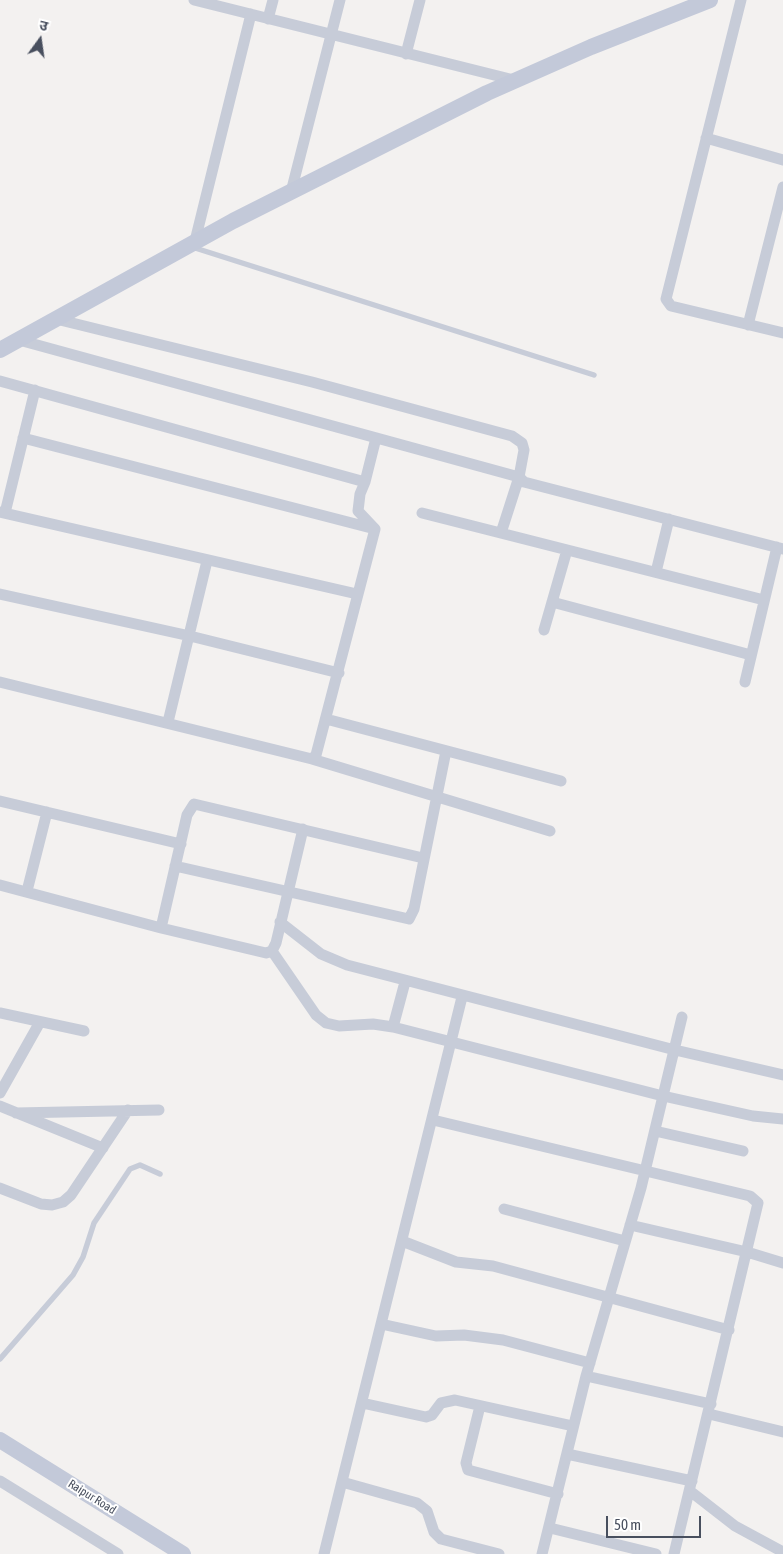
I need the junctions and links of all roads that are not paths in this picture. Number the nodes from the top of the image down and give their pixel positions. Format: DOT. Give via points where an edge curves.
graph roads {
  1 [pos="273,0"];
  2 [pos="340,0"];
  3 [pos="420,0"];
  4 [pos="710,0"];
  5 [pos="741,0"];
  6 [pos="201,1"];
  7 [pos="251,14"];
  8 [pos="268,19"];
  9 [pos="330,36"];
  10 [pos="406,54"];
  11 [pos="514,80"];
  12 [pos="706,138"];
  13 [pos="783,160"];
  14 [pos="783,187"];
  15 [pos="291,192"];
  16 [pos="192,243"];
  17 [pos="56,319"];
  18 [pos="748,325"];
  19 [pos="783,333"];
  20 [pos="19,340"];
  21 [pos="0,350"];
  22 [pos="594,374"];
  23 [pos="0,381"];
  24 [pos="35,390"];
  25 [pos="23,438"];
  26 [pos="376,438"];
  27 [pos="519,477"];
  28 [pos="365,482"];
  29 [pos="2,512"];
  30 [pos="422,513"];
  31 [pos="669,519"];
  32 [pos="375,529"];
  33 [pos="501,533"];
  34 [pos="780,548"];
  35 [pos="567,550"];
  36 [pos="207,561"];
  37 [pos="656,572"];
  38 [pos="0,594"];
  39 [pos="357,594"];
  40 [pos="764,600"];
  41 [pos="552,602"];
  42 [pos="544,630"];
  43 [pos="190,636"];
  44 [pos="751,655"];
  45 [pos="338,673"];
  46 [pos="0,682"];
  47 [pos="745,682"];
  48 [pos="326,720"];
  49 [pos="168,722"];
  50 [pos="446,751"];
  51 [pos="312,759"];
  52 [pos="561,781"];
  53 [pos="436,796"];
  54 [pos="0,801"];
  55 [pos="47,812"];
  56 [pos="304,829"];
  57 [pos="550,831"];
  58 [pos="180,844"];
  59 [pos="424,858"];
  60 [pos="176,866"];
  61 [pos="0,885"];
  62 [pos="27,891"];
  63 [pos="287,892"];
  64 [pos="280,922"];
  65 [pos="161,928"];
  66 [pos="272,951"];
  67 [pos="405,982"];
  68 [pos="462,997"];
  69 [pos="0,1013"];
  70 [pos="682,1017"];
  71 [pos="40,1022"];
  72 [pos="393,1026"];
  73 [pos="84,1031"];
  74 [pos="451,1042"];
  75 [pos="674,1050"];
  76 [pos="783,1075"];
  77 [pos="0,1093"];
  78 [pos="663,1096"];
  79 [pos="0,1106"];
  80 [pos="128,1110"];
  81 [pos="159,1110"];
  82 [pos="16,1113"];
  83 [pos="783,1119"];
  84 [pos="433,1120"];
  85 [pos="655,1131"];
  86 [pos="103,1148"];
  87 [pos="742,1151"];
  88 [pos="646,1172"];
  89 [pos="160,1174"];
  90 [pos="0,1188"];
  91 [pos="504,1209"];
  92 [pos="630,1225"];
  93 [pos="402,1241"];
  94 [pos="625,1241"];
  95 [pos="747,1252"];
  96 [pos="783,1261"];
  97 [pos="608,1299"];
  98 [pos="381,1324"];
  99 [pos="729,1330"];
  100 [pos="0,1359"];
  101 [pos="590,1363"];
  102 [pos="586,1376"];
  103 [pos="362,1403"];
  104 [pos="480,1406"];
  105 [pos="710,1409"];
  106 [pos="573,1426"];
  107 [pos="783,1432"];
  108 [pos="0,1440"];
  109 [pos="567,1454"];
  110 [pos="0,1481"];
  111 [pos="342,1482"];
  112 [pos="691,1486"];
  113 [pos="558,1494"];
  114 [pos="550,1528"];
  115 [pos="783,1552"];
  116 [pos="118,1554"];
  117 [pos="183,1554"];
  118 [pos="324,1554"];
  119 [pos="498,1554"];
  120 [pos="542,1554"];
  121 [pos="656,1554"];
  122 [pos="674,1554"];
  1 -- 8 [label="street"];
  2 -- 9 [label="street"];
  3 -- 10 [label="street"];
  4 -- 11 [label="street"];
  5 -- 12 [label="street"];
  6 -- 7 [label="street"];
  7 -- 8 [label="street"];
  7 -- 16 [label="street"];
  8 -- 9 [label="street"];
  9 -- 10 [label="street"];
  9 -- 15 [label="street"];
  10 -- 11 [label="street"];
  11 -- 15 [label="street"];
  12 -- 13 [label="street"];
  12 -- 18 [label="street" via="666,299 670,306"];
  14 -- 18 [label="street"];
  15 -- 16 [label="street"];
  16 -- 17 [label="street"];
  16 -- 22 [label="lane"];
  17 -- 20 [label="street"];
  17 -- 27 [label="street" via="312,382 512,436 522,443 524,450"];
  18 -- 19 [label="street"];
  20 -- 21 [label="street"];
  20 -- 26 [label="street"];
  23 -- 24 [label="street"];
  24 -- 25 [label="street"];
  24 -- 28 [label="street"];
  25 -- 29 [label="street"];
  25 -- 32 [label="street"];
  26 -- 27 [label="street"];
  26 -- 28 [label="street"];
  27 -- 31 [label="street" via="529,483"];
  27 -- 33 [label="street"];
  28 -- 32 [label="street" via="358,511"];
  29 -- 36 [label="street"];
  30 -- 33 [label="street"];
  31 -- 34 [label="street"];
  31 -- 37 [label="street"];
  32 -- 39 [label="street"];
  33 -- 35 [label="street"];
  34 -- 40 [label="street"];
  35 -- 37 [label="street"];
  35 -- 41 [label="street"];
  36 -- 39 [label="street"];
  36 -- 43 [label="street"];
  37 -- 40 [label="street"];
  38 -- 43 [label="street"];
  39 -- 45 [label="street"];
  40 -- 44 [label="street"];
  41 -- 42 [label="street"];
  41 -- 44 [label="street"];
  43 -- 45 [label="street"];
  43 -- 49 [label="street"];
  44 -- 47 [label="street"];
  45 -- 48 [label="street"];
  46 -- 49 [label="street"];
  48 -- 50 [label="street"];
  48 -- 51 [label="street"];
  49 -- 51 [label="street"];
  50 -- 52 [label="street"];
  50 -- 53 [label="street"];
  51 -- 53 [label="street"];
  53 -- 57 [label="street"];
  53 -- 59 [label="street"];
  54 -- 55 [label="street"];
  55 -- 58 [label="street"];
  55 -- 62 [label="street"];
  56 -- 58 [label="street" via="194,804 187,815"];
  56 -- 59 [label="street"];
  56 -- 63 [label="street"];
  58 -- 60 [label="street"];
  59 -- 63 [label="street" via="413,915 408,919"];
  60 -- 63 [label="street"];
  60 -- 65 [label="street"];
  61 -- 62 [label="street"];
  62 -- 65 [label="street"];
  63 -- 64 [label="street"];
  64 -- 66 [label="street"];
  64 -- 67 [label="street" via="333,961"];
  65 -- 66 [label="street" via="260,952"];
  66 -- 72 [label="street" via="316,1015 326,1023"];
  67 -- 68 [label="street"];
  67 -- 72 [label="street"];
  68 -- 74 [label="street"];
  68 -- 75 [label="street"];
  69 -- 71 [label="street"];
  70 -- 75 [label="street"];
  71 -- 73 [label="street"];
  71 -- 77 [label="street"];
  72 -- 74 [label="street"];
  74 -- 78 [label="street"];
  74 -- 84 [label="street"];
  75 -- 76 [label="street"];
  75 -- 78 [label="street"];
  78 -- 83 [label="street"];
  78 -- 85 [label="street"];
  79 -- 82 [label="street"];
  80 -- 81 [label="street"];
  80 -- 82 [label="street"];
  80 -- 86 [label="street"];
  82 -- 86 [label="street"];
  84 -- 88 [label="street"];
  84 -- 93 [label="street"];
  85 -- 87 [label="street"];
  85 -- 88 [label="street"];
  86 -- 90 [label="street" via="63,1202 41,1204"];
  88 -- 92 [label="street"];
  88 -- 95 [label="street" via="755,1199 757,1209"];
  89 -- 100 [label="lane" via="140,1165 130,1169 94,1223 83,1257 73,1275"];
  91 -- 94 [label="street"];
  92 -- 94 [label="street"];
  92 -- 95 [label="street"];
  93 -- 97 [label="street" via="456,1262 493,1266"];
  93 -- 98 [label="street"];
  94 -- 97 [label="street"];
  95 -- 96 [label="street"];
  95 -- 99 [label="street"];
  97 -- 99 [label="street"];
  97 -- 101 [label="street"];
  98 -- 101 [label="street" via="436,1336 503,1340"];
  98 -- 103 [label="street"];
  99 -- 105 [label="street"];
  101 -- 102 [label="street"];
  102 -- 105 [label="street"];
  102 -- 106 [label="street"];
  103 -- 104 [label="street" via="426,1417 448,1400"];
  103 -- 111 [label="street"];
  104 -- 106 [label="street"];
  104 -- 113 [label="street" via="466,1463 468,1470"];
  105 -- 107 [label="street"];
  105 -- 112 [label="street"];
  106 -- 109 [label="street"];
  108 -- 117 [label="street, Raipur Road"];
  109 -- 112 [label="street"];
  109 -- 113 [label="street"];
  110 -- 116 [label="street"];
  111 -- 118 [label="street"];
  111 -- 119 [label="street" via="417,1503 427,1511 434,1532 441,1539"];
  112 -- 115 [label="street" via="734,1526"];
  112 -- 122 [label="street"];
  113 -- 114 [label="street"];
  114 -- 120 [label="street"];
  114 -- 121 [label="street"];
}
